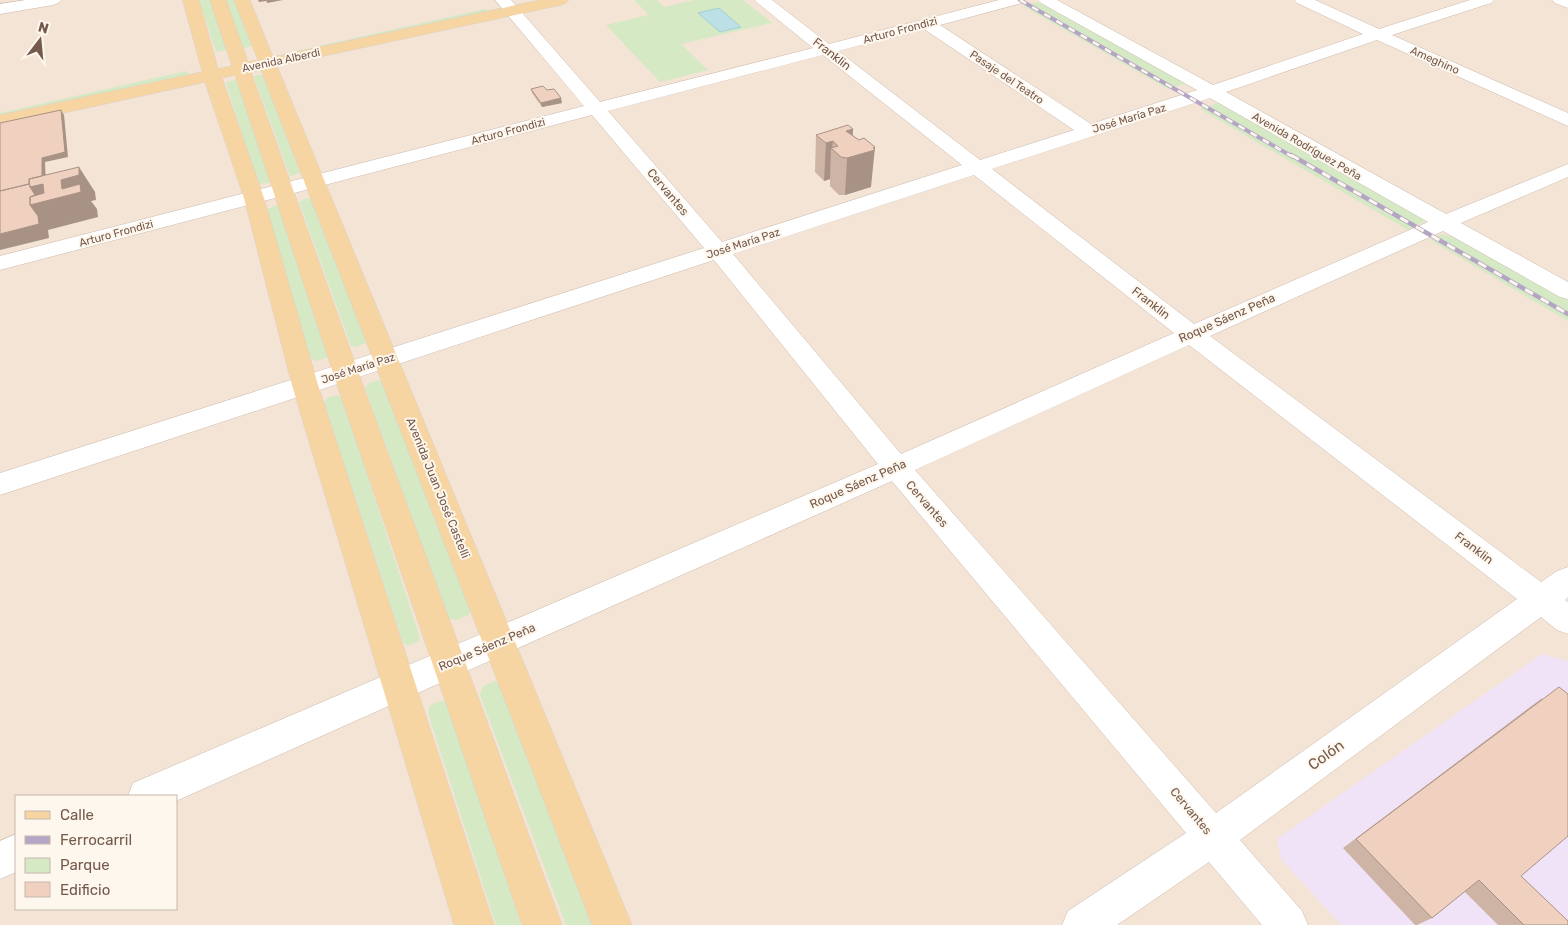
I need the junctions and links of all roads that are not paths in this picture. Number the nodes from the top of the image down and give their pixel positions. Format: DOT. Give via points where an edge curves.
graph roads {
  1 [pos="53,0"];
  2 [pos="191,0"];
  3 [pos="218,0"];
  4 [pos="242,0"];
  5 [pos="562,0"];
  6 [pos="762,0"];
  7 [pos="1017,0"];
  8 [pos="1046,0"];
  9 [pos="1302,0"];
  10 [pos="1486,0"];
  11 [pos="1560,0"];
  12 [pos="509,3"];
  13 [pos="1568,3"];
  14 [pos="0,10"];
  15 [pos="926,23"];
  16 [pos="1378,34"];
  17 [pos="827,49"];
  18 [pos="252,61"];
  19 [pos="211,69"];
  20 [pos="1212,91"];
  21 [pos="0,107"];
  22 [pos="596,108"];
  23 [pos="1568,120"];
  24 [pos="0,121"];
  25 [pos="1088,130"];
  26 [pos="977,166"];
  27 [pos="1568,170"];
  28 [pos="316,182"];
  29 [pos="284,190"];
  30 [pos="254,198"];
  31 [pos="1444,223"];
  32 [pos="718,251"];
  33 [pos="0,264"];
  34 [pos="1568,292"];
  35 [pos="1190,333"];
  36 [pos="386,358"];
  37 [pos="345,372"];
  38 [pos="305,385"];
  39 [pos="896,467"];
  40 [pos="0,484"];
  41 [pos="1559,600"];
  42 [pos="500,642"];
  43 [pos="449,663"];
  44 [pos="400,685"];
  45 [pos="148,795"];
  46 [pos="1213,837"];
  47 [pos="15,853"];
  48 [pos="0,860"];
  49 [pos="474,925"];
  50 [pos="542,925"];
  51 [pos="612,925"];
  52 [pos="1082,925"];
  53 [pos="1288,925"];
  1 -- 14 [label="street"];
  2 -- 19 [label="main road"];
  3 -- 18 [label="main road"];
  4 -- 18 [label="main road"];
  5 -- 12 [label="main road, Avenida Alberdi"];
  6 -- 17 [label="street, Franklin"];
  7 -- 15 [label="street, Arturo Frondizi"];
  8 -- 20 [label="street, Avenida Rodríguez Peña"];
  9 -- 16 [label="street, Ameghino"];
  10 -- 16 [label="street, José María Paz"];
  11 -- 13 [label="street"];
  12 -- 18 [label="main road, Avenida Alberdi"];
  12 -- 22 [label="street, Cervantes"];
  15 -- 17 [label="street, Arturo Frondizi"];
  15 -- 25 [label="street, Pasaje del Teatro"];
  16 -- 20 [label="street, José María Paz"];
  16 -- 23 [label="street, Ameghino"];
  17 -- 22 [label="street, Arturo Frondizi"];
  17 -- 26 [label="street, Franklin"];
  18 -- 19 [label="main road, Avenida Alberdi"];
  18 -- 28 [label="main road, Avenida Juan José Castelli"];
  18 -- 29 [label="main road"];
  19 -- 21 [label="main road, Avenida Alberdi"];
  19 -- 24 [label="main road, Avenida Alberdi"];
  19 -- 30 [label="main road"];
  20 -- 25 [label="street, José María Paz"];
  20 -- 31 [label="street, Avenida Rodríguez Peña"];
  22 -- 28 [label="street, Arturo Frondizi"];
  22 -- 32 [label="street, Cervantes"];
  25 -- 26 [label="street, José María Paz"];
  26 -- 32 [label="street, José María Paz"];
  26 -- 35 [label="street, Franklin"];
  27 -- 31 [label="street, Roque Sáenz Peña"];
  28 -- 29 [label="street, Arturo Frondizi"];
  28 -- 36 [label="main road, Avenida Juan José Castelli"];
  29 -- 30 [label="street, Arturo Frondizi"];
  29 -- 37 [label="main road"];
  30 -- 33 [label="street, Arturo Frondizi"];
  30 -- 38 [label="main road"];
  31 -- 34 [label="street, Avenida Rodríguez Peña"];
  31 -- 35 [label="street, Roque Sáenz Peña"];
  32 -- 36 [label="street, José María Paz"];
  32 -- 39 [label="street, Cervantes"];
  35 -- 39 [label="street, Roque Sáenz Peña"];
  35 -- 41 [label="street, Franklin"];
  36 -- 37 [label="street, José María Paz"];
  36 -- 42 [label="main road, Avenida Juan José Castelli"];
  37 -- 38 [label="street, José María Paz"];
  37 -- 43 [label="main road"];
  38 -- 40 [label="street, José María Paz"];
  38 -- 44 [label="main road"];
  39 -- 42 [label="street, Roque Sáenz Peña"];
  39 -- 46 [label="street, Cervantes"];
  41 -- 46 [label="street, Colón"];
  42 -- 43 [label="street, Roque Sáenz Peña"];
  42 -- 51 [label="main road, Avenida Juan José Castelli"];
  43 -- 44 [label="street, Roque Sáenz Peña"];
  43 -- 50 [label="main road"];
  44 -- 45 [label="street, Roque Sáenz Peña"];
  44 -- 49 [label="main road"];
  46 -- 52 [label="street, Colón"];
  46 -- 53 [label="street, Cervantes"];
  47 -- 48 [label="street"];
}
